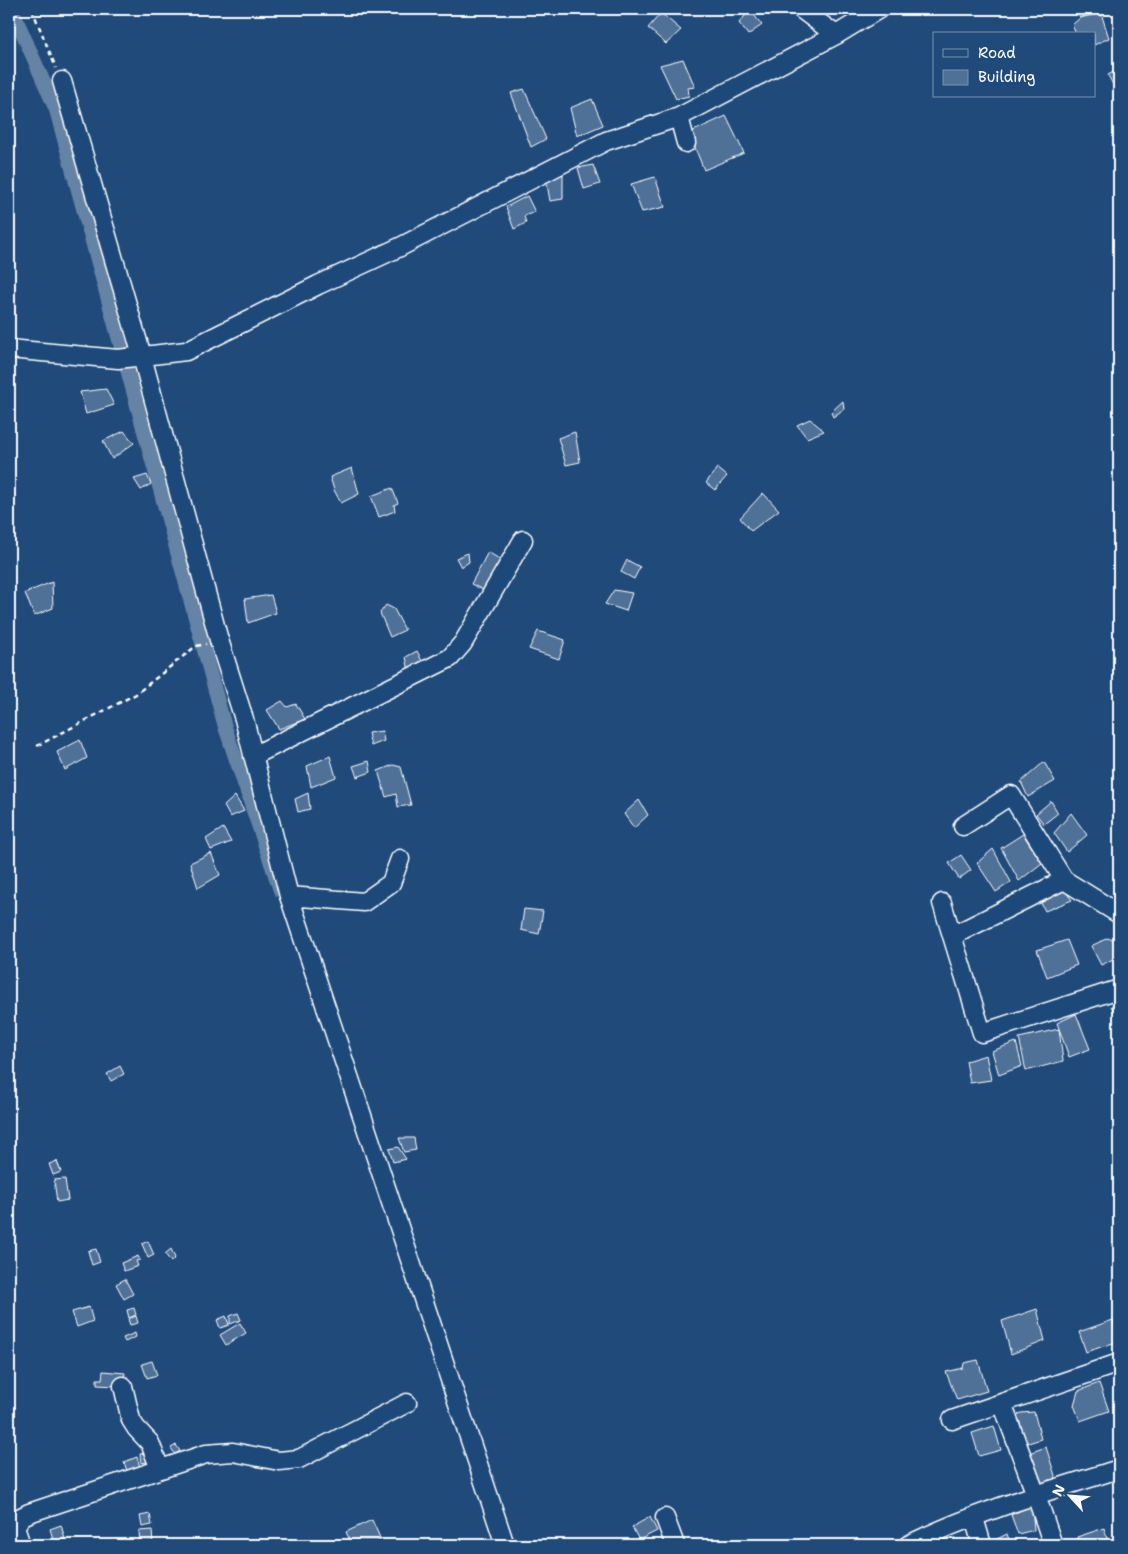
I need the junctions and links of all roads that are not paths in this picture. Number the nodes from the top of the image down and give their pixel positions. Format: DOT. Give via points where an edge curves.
graph roads {
  1 [pos="801,9"];
  2 [pos="878,9"];
  3 [pos="836,35"];
  4 [pos="62,81"];
  5 [pos="679,117"];
  6 [pos="686,143"];
  7 [pos="9,349"];
  8 [pos="138,356"];
  9 [pos="523,540"];
  10 [pos="253,756"];
  11 [pos="963,826"];
  12 [pos="400,859"];
  13 [pos="1064,880"];
  14 [pos="289,896"];
  15 [pos="942,902"];
  16 [pos="1119,914"];
  17 [pos="952,936"];
  18 [pos="1119,989"];
  19 [pos="1119,1363"];
  20 [pos="123,1386"];
  21 [pos="407,1403"];
  22 [pos="1002,1403"];
  23 [pos="952,1420"];
  24 [pos="160,1469"];
  25 [pos="1119,1469"];
  26 [pos="1036,1495"];
  27 [pos="665,1518"];
  28 [pos="974,1518"];
  29 [pos="925,1541"];
  30 [pos="20,1545"];
  31 [pos="506,1545"];
  32 [pos="675,1545"];
  33 [pos="908,1545"];
  34 [pos="982,1545"];
  35 [pos="1053,1545"];
  1 -- 3 [label="street"];
  2 -- 3 [label="street"];
  3 -- 5 [label="street"];
  4 -- 8 [label="street"];
  5 -- 6 [label="street"];
  5 -- 8 [label="street" via="606,141 400,247 186,351"];
  7 -- 8 [label="street" via="118,359"];
  8 -- 10 [label="street"];
  9 -- 10 [label="street" via="463,644 450,658"];
  10 -- 14 [label="street"];
  11 -- 13 [label="street" via="1011,794"];
  12 -- 14 [label="street" via="391,883 364,902"];
  13 -- 16 [label="street"];
  13 -- 17 [label="street"];
  14 -- 31 [label="street"];
  15 -- 17 [label="street"];
  17 -- 18 [label="street" via="982,1033"];
  19 -- 22 [label="street"];
  20 -- 24 [label="street" via="131,1420 150,1444"];
  21 -- 24 [label="street" via="299,1459 279,1461 233,1452 206,1454"];
  22 -- 23 [label="street"];
  22 -- 26 [label="street"];
  24 -- 30 [label="street" via="21,1517 15,1528"];
  25 -- 26 [label="street"];
  26 -- 28 [label="street"];
  26 -- 35 [label="street"];
  27 -- 32 [label="street"];
  28 -- 29 [label="street"];
  28 -- 34 [label="street"];
  29 -- 33 [label="street"];
}
